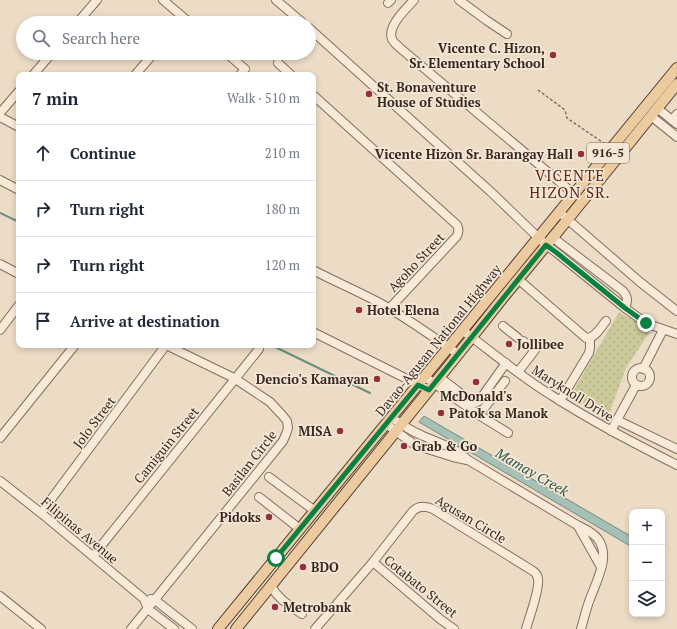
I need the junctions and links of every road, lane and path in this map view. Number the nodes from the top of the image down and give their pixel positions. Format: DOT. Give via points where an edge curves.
graph roads {
  1 [pos="97,0"];
  2 [pos="163,0"];
  3 [pos="276,0"];
  4 [pos="414,0"];
  5 [pos="459,0"];
  6 [pos="83,16"];
  7 [pos="179,16"];
  8 [pos="295,16"];
  9 [pos="316,34"];
  10 [pos="507,34"];
  11 [pos="46,60"];
  12 [pos="148,60"];
  13 [pos="232,60"];
  14 [pos="278,63"];
  15 [pos="677,68"];
  16 [pos="35,72"];
  17 [pos="138,72"];
  18 [pos="242,72"];
  19 [pos="288,72"];
  20 [pos="677,84"];
  21 [pos="538,90"];
  22 [pos="16,94"];
  23 [pos="316,98"];
  24 [pos="654,112"];
  25 [pos="0,113"];
  26 [pos="0,117"];
  27 [pos="675,119"];
  28 [pos="16,125"];
  29 [pos="677,136"];
  30 [pos="612,148"];
  31 [pos="0,180"];
  32 [pos="16,188"];
  33 [pos="574,194"];
  34 [pos="559,212"];
  35 [pos="568,219"];
  36 [pos="552,237"];
  37 [pos="538,238"];
  38 [pos="546,245"];
  39 [pos="0,264"];
  40 [pos="16,272"];
  41 [pos="316,272"];
  42 [pos="518,279"];
  43 [pos="494,292"];
  44 [pos="502,299"];
  45 [pos="625,308"];
  46 [pos="16,309"];
  47 [pos="389,309"];
  48 [pos="677,311"];
  49 [pos="606,321"];
  50 [pos="503,326"];
  51 [pos="0,330"];
  52 [pos="462,330"];
  53 [pos="663,330"];
  54 [pos="316,333"];
  55 [pos="677,334"];
  56 [pos="472,337"];
  57 [pos="590,339"];
  58 [pos="73,348"];
  59 [pos="164,348"];
  60 [pos="172,348"];
  61 [pos="448,348"];
  62 [pos="259,349"];
  63 [pos="458,354"];
  64 [pos="506,363"];
  65 [pos="643,369"];
  66 [pos="518,372"];
  67 [pos="234,378"];
  68 [pos="422,381"];
  69 [pos="505,381"];
  70 [pos="434,384"];
  71 [pos="636,385"];
  72 [pos="560,401"];
  73 [pos="479,415"];
  74 [pos="617,420"];
  75 [pos="389,421"];
  76 [pos="399,428"];
  77 [pos="611,431"];
  78 [pos="508,432"];
  79 [pos="0,438"];
  80 [pos="677,449"];
  81 [pos="468,460"];
  82 [pos="677,465"];
  83 [pos="269,477"];
  84 [pos="0,481"];
  85 [pos="259,497"];
  86 [pos="315,511"];
  87 [pos="41,513"];
  88 [pos="577,525"];
  89 [pos="300,529"];
  90 [pos="602,546"];
  91 [pos="591,549"];
  92 [pos="93,556"];
  93 [pos="276,558"];
  94 [pos="373,562"];
  95 [pos="287,566"];
  96 [pos="601,567"];
  97 [pos="271,586"];
  98 [pos="0,596"];
  99 [pos="144,599"];
  100 [pos="155,600"];
  101 [pos="148,609"];
  102 [pos="302,614"];
  103 [pos="317,628"];
  104 [pos="41,629"];
  105 [pos="131,629"];
  106 [pos="174,629"];
  107 [pos="192,629"];
  108 [pos="218,629"];
  109 [pos="236,629"];
  110 [pos="454,629"];
  111 [pos="526,629"];
  112 [pos="581,629"];
  1 -- 6 [label="street"];
  2 -- 7 [label="street"];
  3 -- 8 [label="street"];
  4 -- 33 [label="street" via="395,22 391,30 393,40"];
  5 -- 10 [label="street"];
  9 -- 37 [label="street" via="491,192"];
  11 -- 16 [label="street"];
  12 -- 17 [label="street"];
  13 -- 18 [label="street"];
  14 -- 19 [label="street"];
  15 -- 30 [label="main road, Davao-Agusan National Highway / 916-5"];
  20 -- 24 [label="main road, Davao-Agusan National Highway / 916-5"];
  21 -- 30 [label="path" via="565,110 567,118"];
  22 -- 25 [label="street"];
  23 -- 47 [label="street, Agoho Street" via="457,225 459,230 457,236"];
  24 -- 27 [label="street"];
  24 -- 29 [label="street"];
  24 -- 35 [label="main road, Davao-Agusan National Highway / 916-5"];
  26 -- 28 [label="street"];
  30 -- 33 [label="main road, Davao-Agusan National Highway / 916-5"];
  31 -- 32 [label="street"];
  33 -- 34 [label="main road, Davao-Agusan National Highway / 916-5"];
  34 -- 35 [label="street"];
  34 -- 37 [label="main road, Davao-Agusan National Highway / 916-5"];
  35 -- 36 [label="main road, Davao-Agusan National Highway / 916-5"];
  35 -- 48 [label="street"];
  36 -- 38 [label="main road, Davao-Agusan National Highway / 916-5"];
  36 -- 45 [label="street" via="623,291 627,299"];
  37 -- 38 [label="street"];
  37 -- 43 [label="main road, Davao-Agusan National Highway / 916-5"];
  38 -- 42 [label="main road, Davao-Agusan National Highway / 916-5"];
  38 -- 45 [label="street"];
  39 -- 40 [label="street"];
  41 -- 47 [label="street"];
  42 -- 44 [label="main road, Davao-Agusan National Highway / 916-5"];
  42 -- 57 [label="street" via="583,337"];
  43 -- 44 [label="main road"];
  43 -- 52 [label="main road, Davao-Agusan National Highway / 916-5"];
  44 -- 56 [label="main road, Davao-Agusan National Highway / 916-5"];
  45 -- 53 [label="street" via="646,323"];
  46 -- 51 [label="street"];
  47 -- 61 [label="street"];
  49 -- 57 [label="street"];
  50 -- 66 [label="street" via="534,350"];
  52 -- 56 [label="street, Maryknoll Drive"];
  52 -- 61 [label="main road, Davao-Agusan National Highway / 916-5"];
  53 -- 55 [label="street"];
  53 -- 65 [label="street"];
  54 -- 68 [label="street"];
  56 -- 63 [label="main road, Davao-Agusan National Highway / 916-5"];
  56 -- 64 [label="street, Maryknoll Drive"];
  57 -- 72 [label="street" via="589,353"];
  58 -- 79 [label="street"];
  59 -- 87 [label="street, Jolo Street"];
  60 -- 67 [label="street, Basilan Circle"];
  61 -- 63 [label="street"];
  61 -- 68 [label="main road, Davao-Agusan National Highway / 916-5"];
  62 -- 67 [label="street, Camiguin Street"];
  63 -- 70 [label="main road, Davao-Agusan National Highway / 916-5"];
  64 -- 66 [label="street, Maryknoll Drive"];
  64 -- 70 [label="street" via="476,403"];
  65 -- 71 [label="street" via="633,372 632,377"];
  65 -- 71 [label="street" via="649,374 649,381 644,385"];
  66 -- 72 [label="street, Maryknoll Drive"];
  67 -- 92 [label="street, Camiguin Street"];
  67 -- 100 [label="street, Basilan Circle" via="278,410 287,421 286,434"];
  68 -- 70 [label="street"];
  68 -- 75 [label="main road, Davao-Agusan National Highway / 916-5"];
  69 -- 73 [label="street"];
  70 -- 73 [label="street"];
  70 -- 76 [label="main road, Davao-Agusan National Highway / 916-5"];
  71 -- 74 [label="street"];
  72 -- 77 [label="street, Maryknoll Drive"];
  73 -- 78 [label="street"];
  74 -- 77 [label="street"];
  74 -- 80 [label="street"];
  75 -- 76 [label="street"];
  75 -- 86 [label="main road, Davao-Agusan National Highway / 916-5"];
  76 -- 81 [label="street" via="441,443 456,450"];
  76 -- 81 [label="street" via="415,445"];
  76 -- 95 [label="main road, Davao-Agusan National Highway / 916-5"];
  77 -- 82 [label="street, Maryknoll Drive"];
  81 -- 88 [label="street"];
  83 -- 86 [label="street"];
  84 -- 87 [label="street, Filipinas Avenue"];
  85 -- 89 [label="street"];
  86 -- 89 [label="main road, Davao-Agusan National Highway / 916-5"];
  87 -- 92 [label="street, Filipinas Avenue"];
  88 -- 90 [label="street" via="594,534"];
  88 -- 91 [label="street"];
  89 -- 93 [label="main road, Davao-Agusan National Highway / 916-5"];
  90 -- 91 [label="street"];
  90 -- 96 [label="street"];
  91 -- 96 [label="street"];
  92 -- 99 [label="street, Filipinas Avenue"];
  93 -- 95 [label="main road"];
  93 -- 108 [label="main road, Davao-Agusan National Highway / 916-5"];
  94 -- 103 [label="street, Agusan Circle"];
  94 -- 110 [label="street, Cotabato Street"];
  94 -- 111 [label="street, Agusan Circle" via="416,508 427,506 537,574 538,587"];
  95 -- 97 [label="main road, Davao-Agusan National Highway / 916-5"];
  96 -- 112 [label="street"];
  97 -- 102 [label="street" via="279,598"];
  97 -- 109 [label="main road, Davao-Agusan National Highway / 916-5"];
  98 -- 104 [label="street"];
  99 -- 100 [label="street"];
  99 -- 101 [label="street, Filipinas Avenue"];
  100 -- 101 [label="street, Basilan Circle"];
  100 -- 107 [label="street"];
  101 -- 105 [label="street, Basilan Circle"];
  101 -- 106 [label="street"];
}
